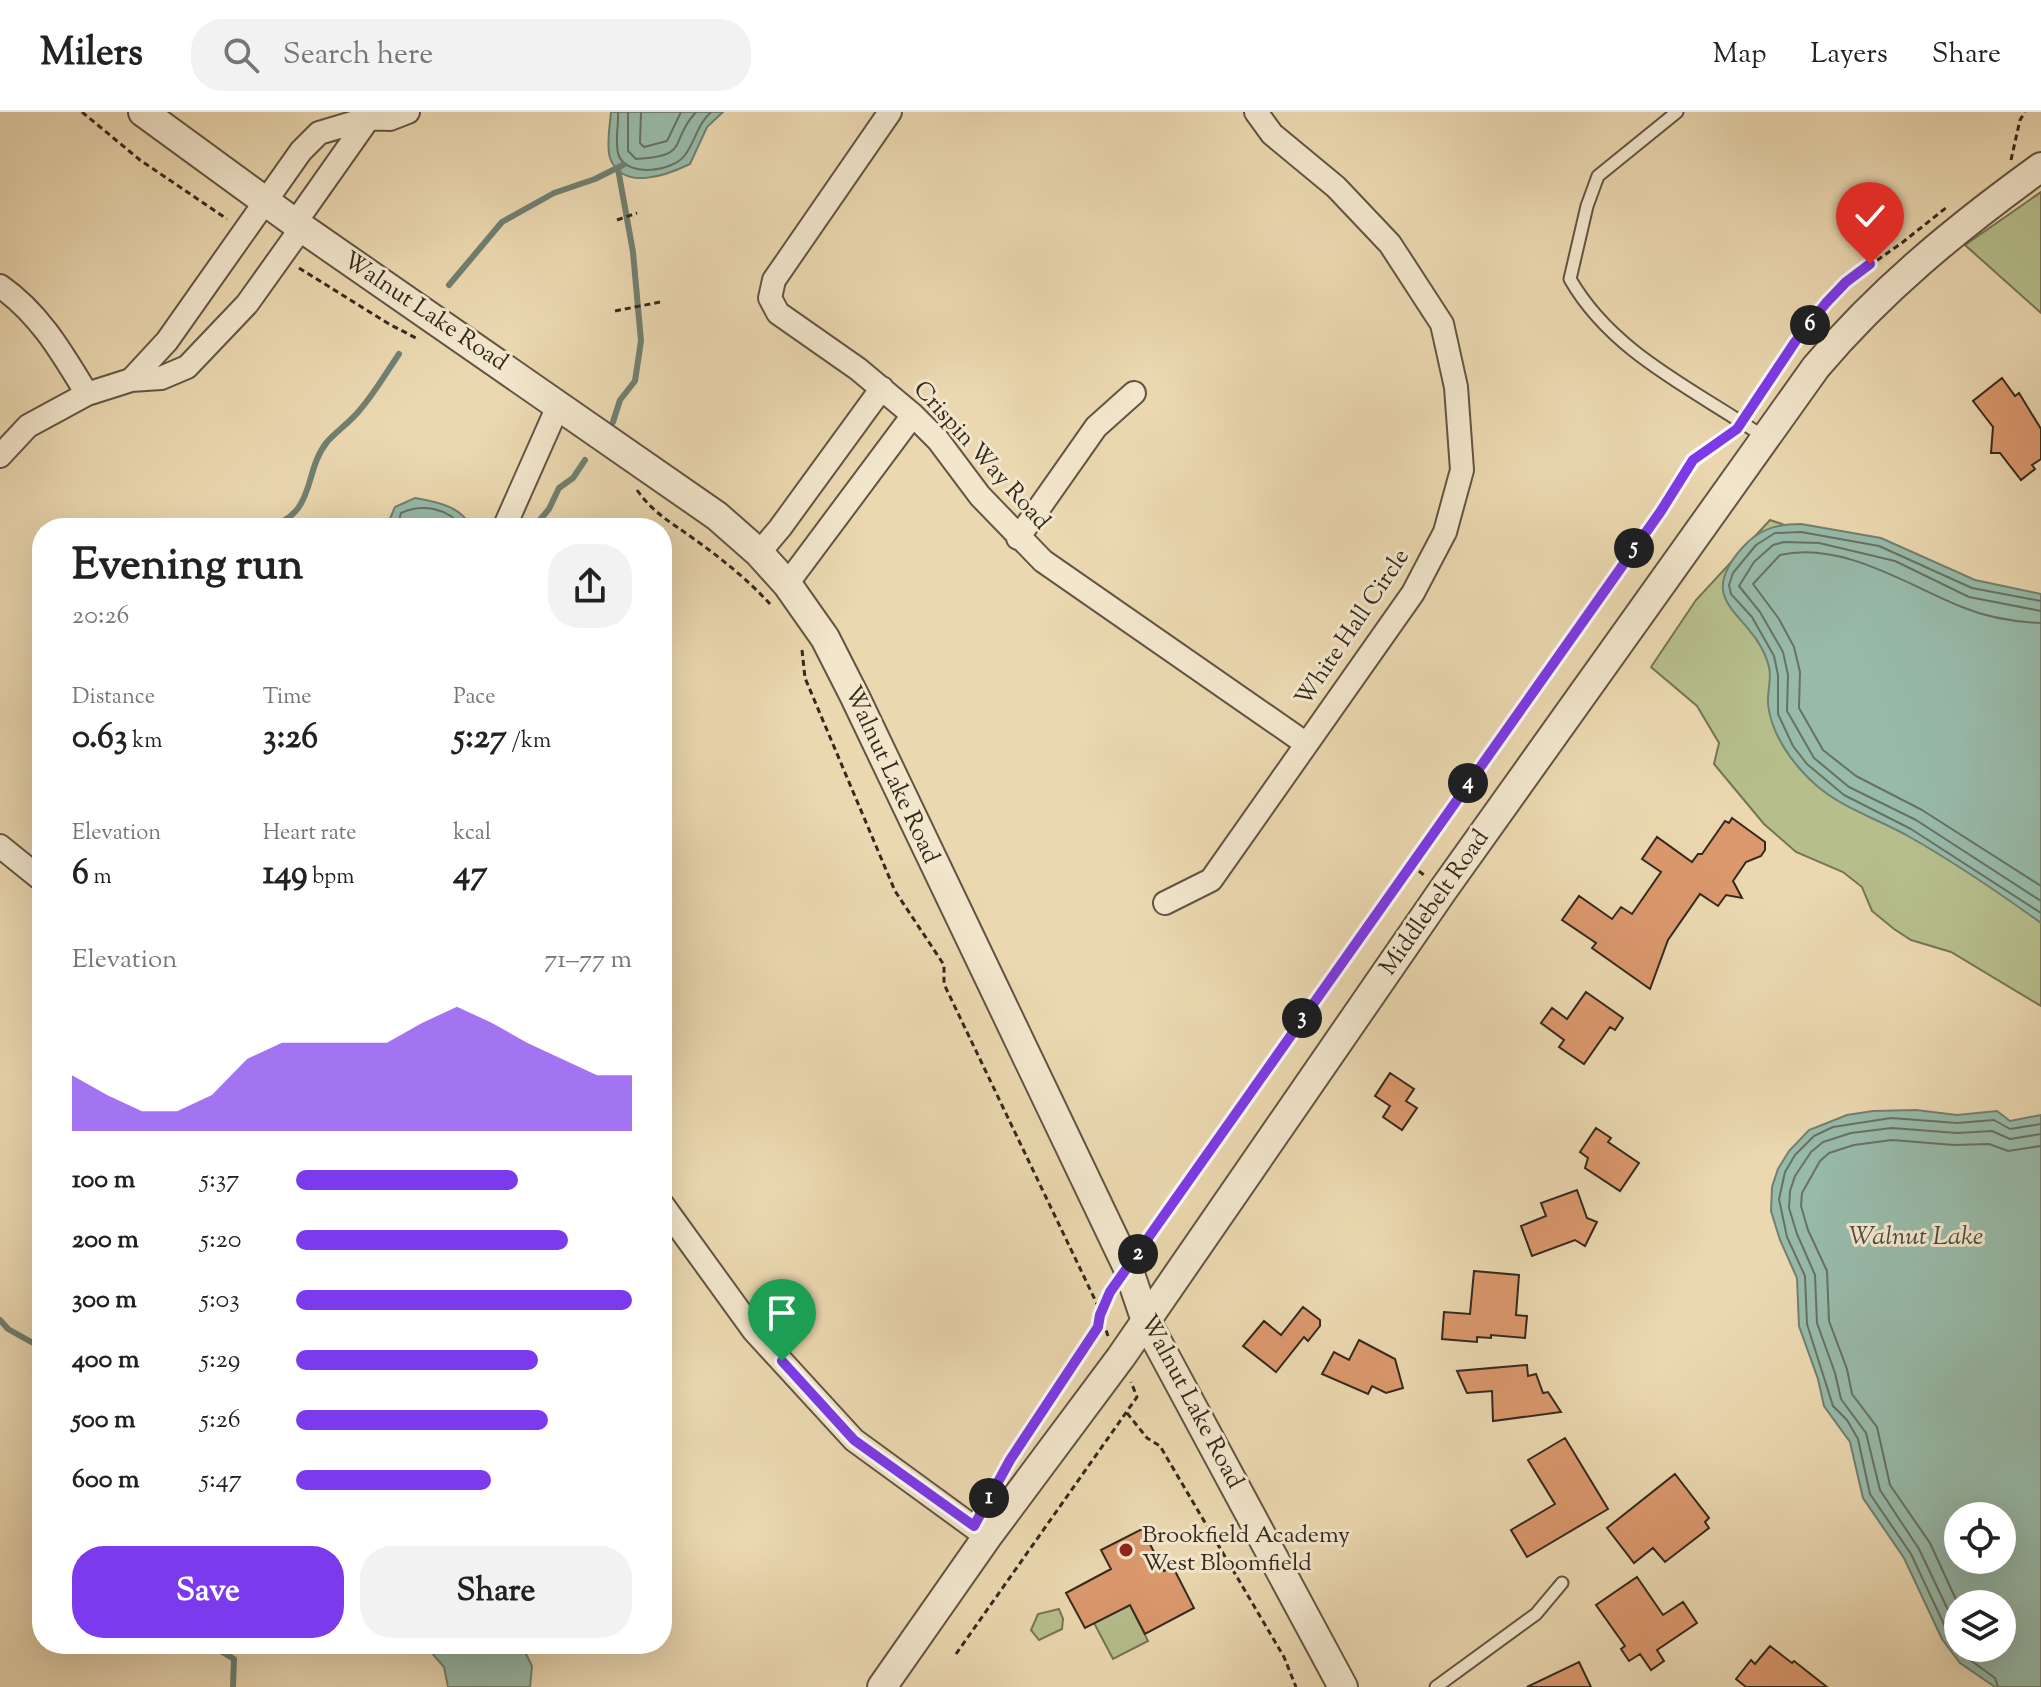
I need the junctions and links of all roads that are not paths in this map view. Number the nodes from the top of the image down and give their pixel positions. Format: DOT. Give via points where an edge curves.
graph roads {
  1 [pos="143,112"];
  2 [pos="408,112"];
  3 [pos="890,112"];
  4 [pos="1256,112"];
  5 [pos="1677,112"];
  6 [pos="371,115"];
  7 [pos="2041,167"];
  8 [pos="267,199"];
  9 [pos="299,225"];
  10 [pos="0,286"];
  11 [pos="131,380"];
  12 [pos="882,388"];
  13 [pos="1134,393"];
  14 [pos="87,394"];
  15 [pos="559,404"];
  16 [pos="913,415"];
  17 [pos="1753,429"];
  18 [pos="0,456"];
  19 [pos="508,518"];
  20 [pos="1018,538"];
  21 [pos="759,553"];
  22 [pos="787,584"];
  23 [pos="1305,743"];
  24 [pos="0,846"];
  25 [pos="32,872"];
  26 [pos="1165,903"];
  27 [pos="672,1218"];
  28 [pos="1146,1321"];
  29 [pos="987,1537"];
  30 [pos="1562,1583"];
  31 [pos="882,1687"];
  32 [pos="1343,1687"];
  33 [pos="1436,1687"];
  1 -- 8 [label="street, Walnut Lake Road"];
  2 -- 6 [label="street" via="390,119"];
  3 -- 12 [label="street, Crispin Way Road" via="769,289 778,313"];
  4 -- 23 [label="street, White Hall Circle" via="1272,134 1336,187 1390,244 1442,324 1456,387 1462,470 1445,532 1413,593"];
  5 -- 17 [label="lane" via="1598,176 1570,279 1587,308 1628,349"];
  6 -- 8 [label="street" via="319,133"];
  6 -- 9 [label="street"];
  7 -- 17 [label="street, Middlebelt Road" via="1902,276"];
  8 -- 9 [label="street, Walnut Lake Road"];
  8 -- 11 [label="street" via="167,341"];
  9 -- 11 [label="street" via="247,304 187,367 161,378"];
  9 -- 15 [label="street, Walnut Lake Road"];
  10 -- 14 [label="street" via="49,332"];
  11 -- 14 [label="street"];
  12 -- 16 [label="street, Crispin Way Road"];
  12 -- 21 [label="street"];
  13 -- 20 [label="street" via="1096,427"];
  14 -- 18 [label="street" via="28,426"];
  15 -- 19 [label="street"];
  15 -- 21 [label="street, Walnut Lake Road" via="717,516"];
  16 -- 20 [label="street, Crispin Way Road"];
  16 -- 22 [label="street"];
  17 -- 28 [label="street, Middlebelt Road"];
  20 -- 23 [label="street, Crispin Way Road" via="1043,561"];
  21 -- 22 [label="street, Walnut Lake Road"];
  22 -- 28 [label="street, Walnut Lake Road" via="825,638 855,697 1128,1268"];
  23 -- 26 [label="street, White Hall Circle" via="1211,880"];
  24 -- 25 [label="street"];
  27 -- 29 [label="street" via="754,1331 854,1440"];
  28 -- 29 [label="street, Middlebelt Road"];
  28 -- 32 [label="street, Walnut Lake Road"];
  29 -- 31 [label="street, Middlebelt Road"];
  30 -- 33 [label="lane" via="1536,1614"];
}
